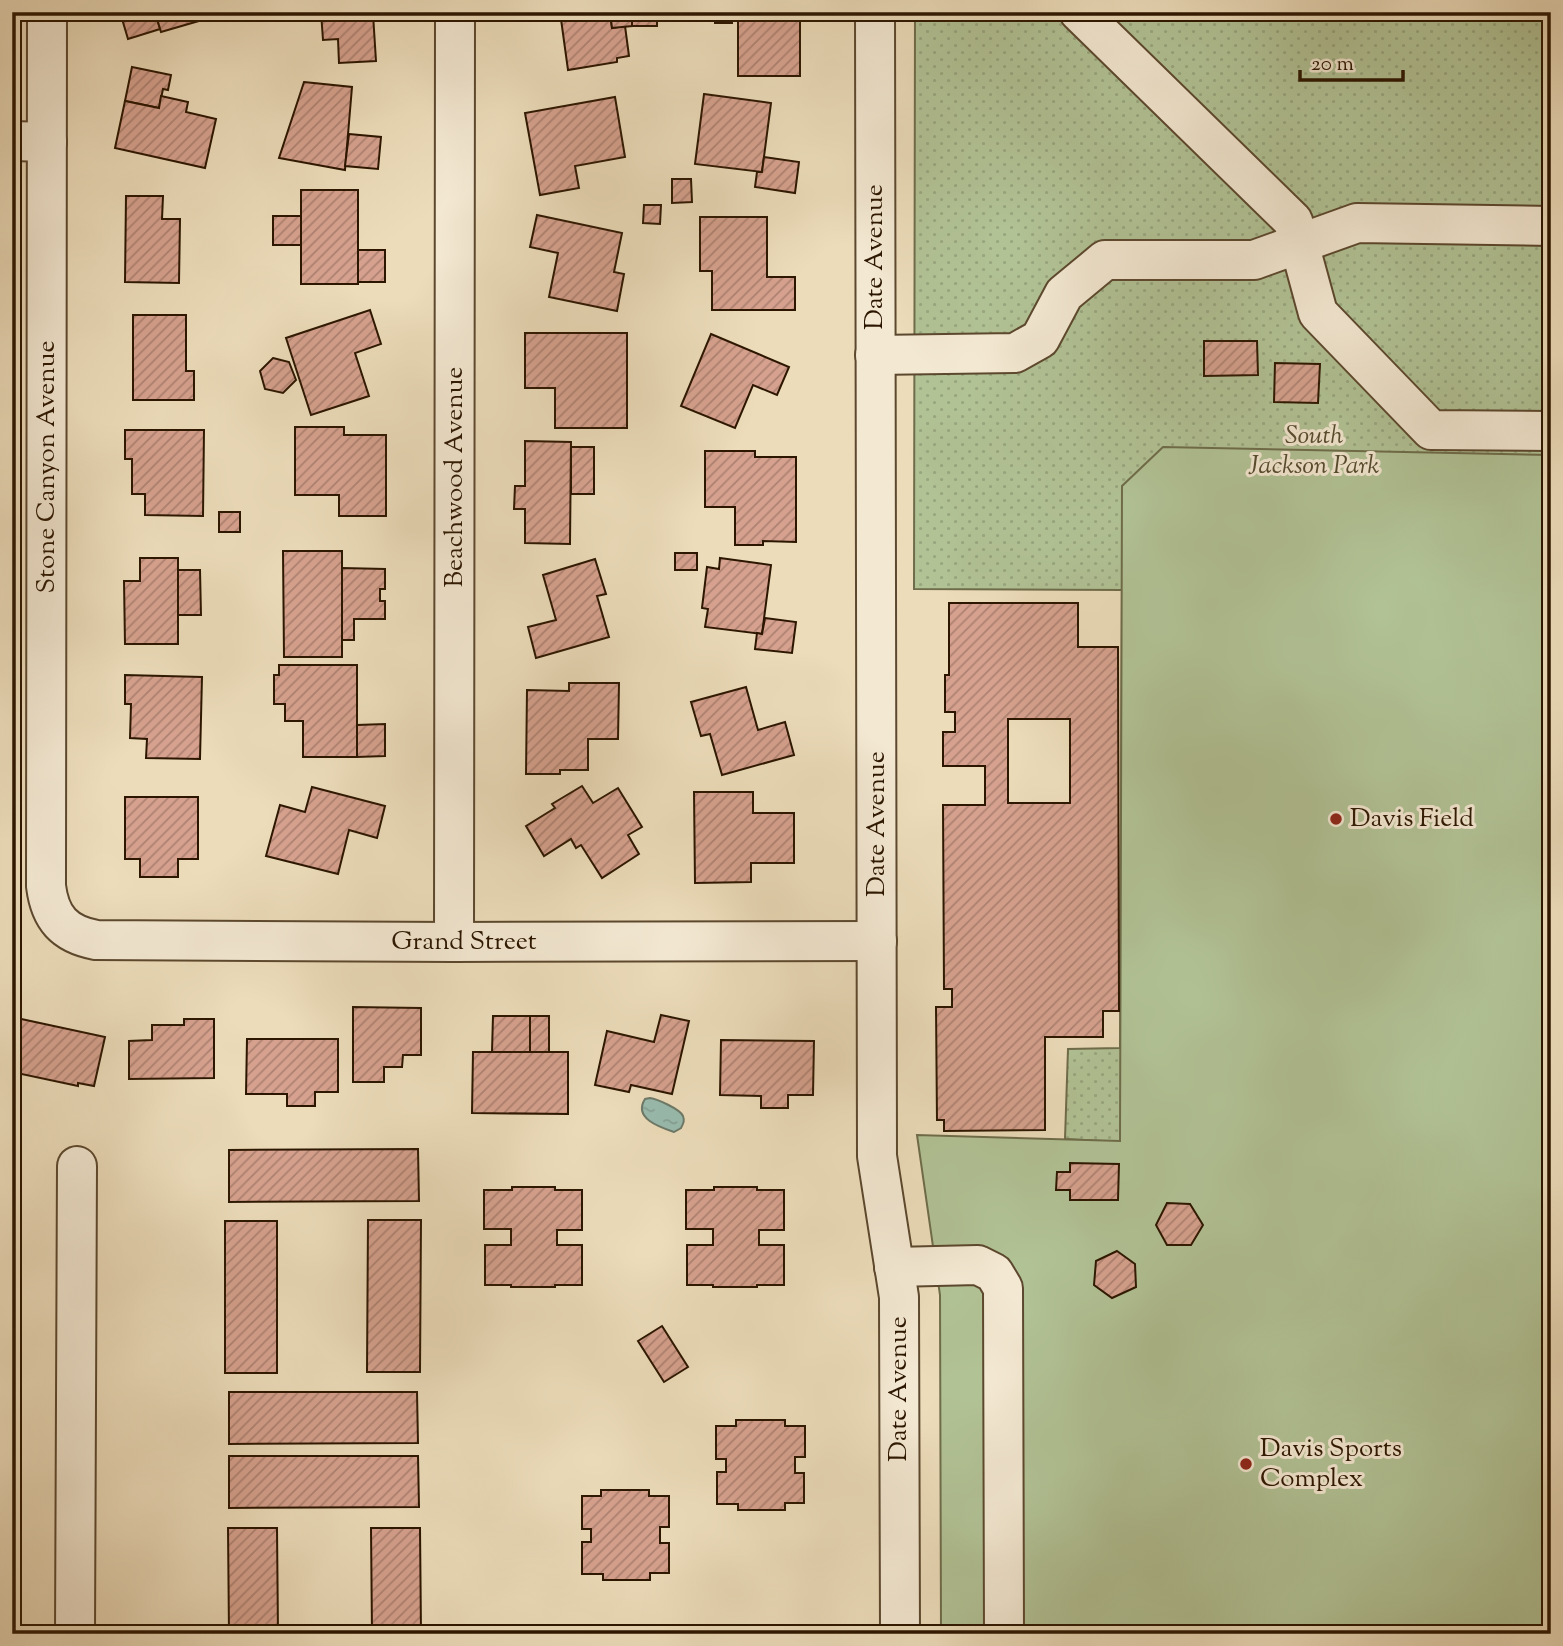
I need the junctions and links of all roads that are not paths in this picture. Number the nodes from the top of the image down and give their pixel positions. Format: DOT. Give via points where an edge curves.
graph roads {
  1 [pos="47,12"];
  2 [pos="455,12"];
  3 [pos="875,12"];
  4 [pos="1079,12"];
  5 [pos="30,141"];
  6 [pos="1551,226"];
  7 [pos="1300,244"];
  8 [pos="875,355"];
  9 [pos="1551,431"];
  10 [pos="56,919"];
  11 [pos="877,941"];
  12 [pos="454,942"];
  13 [pos="76,1166"];
  14 [pos="894,1267"];
  15 [pos="75,1634"];
  16 [pos="900,1634"];
  17 [pos="1004,1634"];
  1 -- 5 [label="street, Stone Canyon Avenue"];
  2 -- 12 [label="street, Beachwood Avenue"];
  3 -- 8 [label="street, Date Avenue"];
  4 -- 7 [label="street" via="1293,221"];
  5 -- 10 [label="street, Stone Canyon Avenue" via="46,886"];
  6 -- 7 [label="street" via="1357,223"];
  7 -- 8 [label="street" via="1254,260 1105,260 1064,294 1040,339 1015,353"];
  7 -- 9 [label="street" via="1318,313 1432,430"];
  8 -- 11 [label="street, Date Avenue"];
  10 -- 12 [label="street, Grand Street" via="70,931 96,940"];
  11 -- 12 [label="street, Grand Street"];
  11 -- 14 [label="street, Date Avenue" via="877,1156"];
  13 -- 15 [label="street"];
  14 -- 16 [label="street, Date Avenue" via="899,1297"];
  14 -- 17 [label="street" via="978,1265 994,1273 1003,1288"];
}
